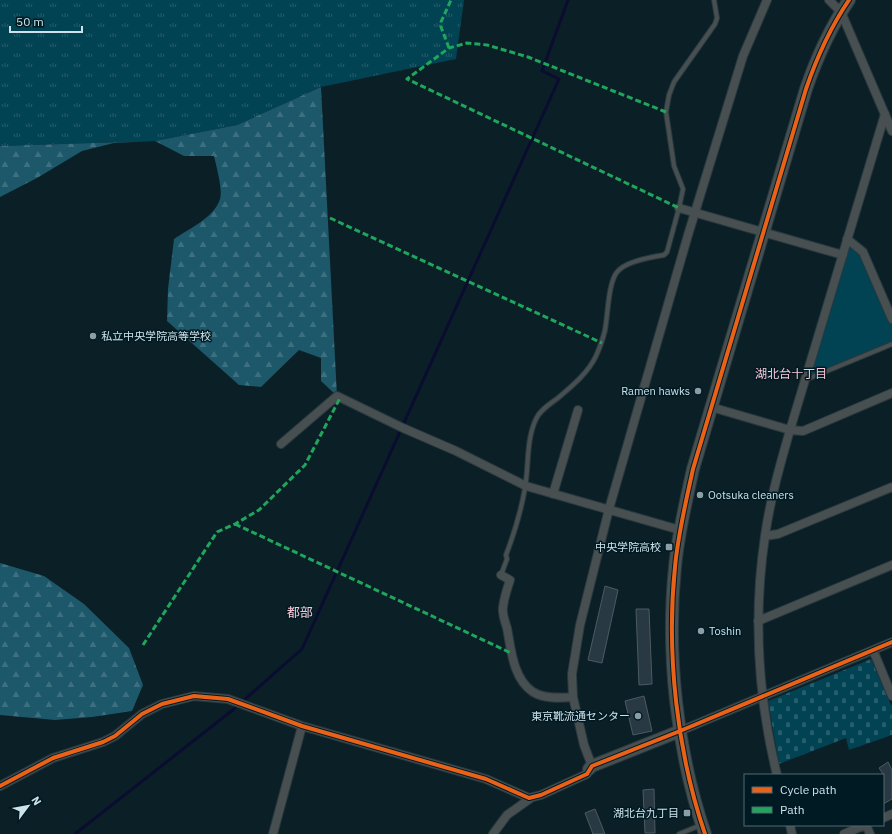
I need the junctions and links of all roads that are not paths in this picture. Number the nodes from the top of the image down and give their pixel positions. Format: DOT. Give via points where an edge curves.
graph roads {
  1 [pos="714,0"];
  2 [pos="767,0"];
  3 [pos="829,0"];
  4 [pos="849,0"];
  5 [pos="841,12"];
  6 [pos="885,114"];
  7 [pos="892,131"];
  8 [pos="679,208"];
  9 [pos="695,214"];
  10 [pos="764,232"];
  11 [pos="847,239"];
  12 [pos="843,255"];
  13 [pos="892,320"];
  14 [pos="892,344"];
  15 [pos="804,380"];
  16 [pos="892,393"];
  17 [pos="711,407"];
  18 [pos="578,410"];
  19 [pos="790,430"];
  20 [pos="281,444"];
  21 [pos="526,486"];
  22 [pos="892,487"];
  23 [pos="553,494"];
  24 [pos="609,509"];
  25 [pos="680,530"];
  26 [pos="765,536"];
  27 [pos="892,566"];
  28 [pos="501,575"];
  29 [pos="758,621"];
  30 [pos="892,642"];
  31 [pos="873,650"];
  32 [pos="892,696"];
  33 [pos="573,697"];
  34 [pos="762,697"];
  35 [pos="302,726"];
  36 [pos="680,731"];
  37 [pos="590,768"];
  38 [pos="777,774"];
  39 [pos="0,786"];
  40 [pos="531,798"];
  41 [pos="864,826"];
  42 [pos="703,830"];
  43 [pos="273,834"];
  44 [pos="493,834"];
  45 [pos="680,834"];
  46 [pos="844,834"];
  1 -- 8 [label="lane" via="717,18 715,24 674,82 666,112 674,166 683,190"];
  2 -- 9 [label="street" via="743,56"];
  3 -- 5 [label="street"];
  4 -- 5 [label="street"];
  5 -- 6 [label="street"];
  5 -- 10 [label="street" via="808,81"];
  6 -- 7 [label="street"];
  6 -- 11 [label="street"];
  8 -- 9 [label="street"];
  8 -- 21 [label="lane" via="667,252 635,262 618,271 611,285 602,343 596,357 571,387 536,417 532,428"];
  9 -- 10 [label="street"];
  9 -- 24 [label="street"];
  10 -- 12 [label="street"];
  10 -- 17 [label="street"];
  11 -- 12 [label="street"];
  11 -- 13 [label="street" via="863,252"];
  12 -- 15 [label="street"];
  14 -- 15 [label="lane"];
  15 -- 19 [label="street"];
  16 -- 19 [label="street" via="802,431"];
  17 -- 19 [label="street"];
  17 -- 25 [label="street" via="693,468"];
  18 -- 23 [label="street"];
  19 -- 26 [label="street" via="775,481"];
  20 -- 21 [label="street" via="337,396"];
  21 -- 23 [label="street"];
  21 -- 28 [label="lane"];
  22 -- 26 [label="street" via="778,534"];
  23 -- 24 [label="street"];
  24 -- 25 [label="street"];
  24 -- 33 [label="street" via="580,625 572,674"];
  25 -- 36 [label="street" via="675,568 673,624 674,684"];
  26 -- 29 [label="street"];
  27 -- 29 [label="street"];
  28 -- 33 [label="street" via="510,580 503,608 511,653 523,681 533,692 547,697"];
  29 -- 34 [label="street"];
  30 -- 31 [label="street"];
  31 -- 32 [label="street"];
  31 -- 34 [label="street"];
  33 -- 37 [label="street"];
  34 -- 36 [label="street"];
  34 -- 38 [label="street"];
  35 -- 39 [label="street" via="228,699 194,696 162,704 142,714 115,736 54,758"];
  35 -- 40 [label="street" via="486,779"];
  35 -- 43 [label="street"];
  36 -- 37 [label="street"];
  36 -- 42 [label="street"];
  37 -- 40 [label="street" via="587,774"];
  40 -- 44 [label="street" via="507,815"];
  41 -- 46 [label="street"];
  42 -- 45 [label="lane"];
}
